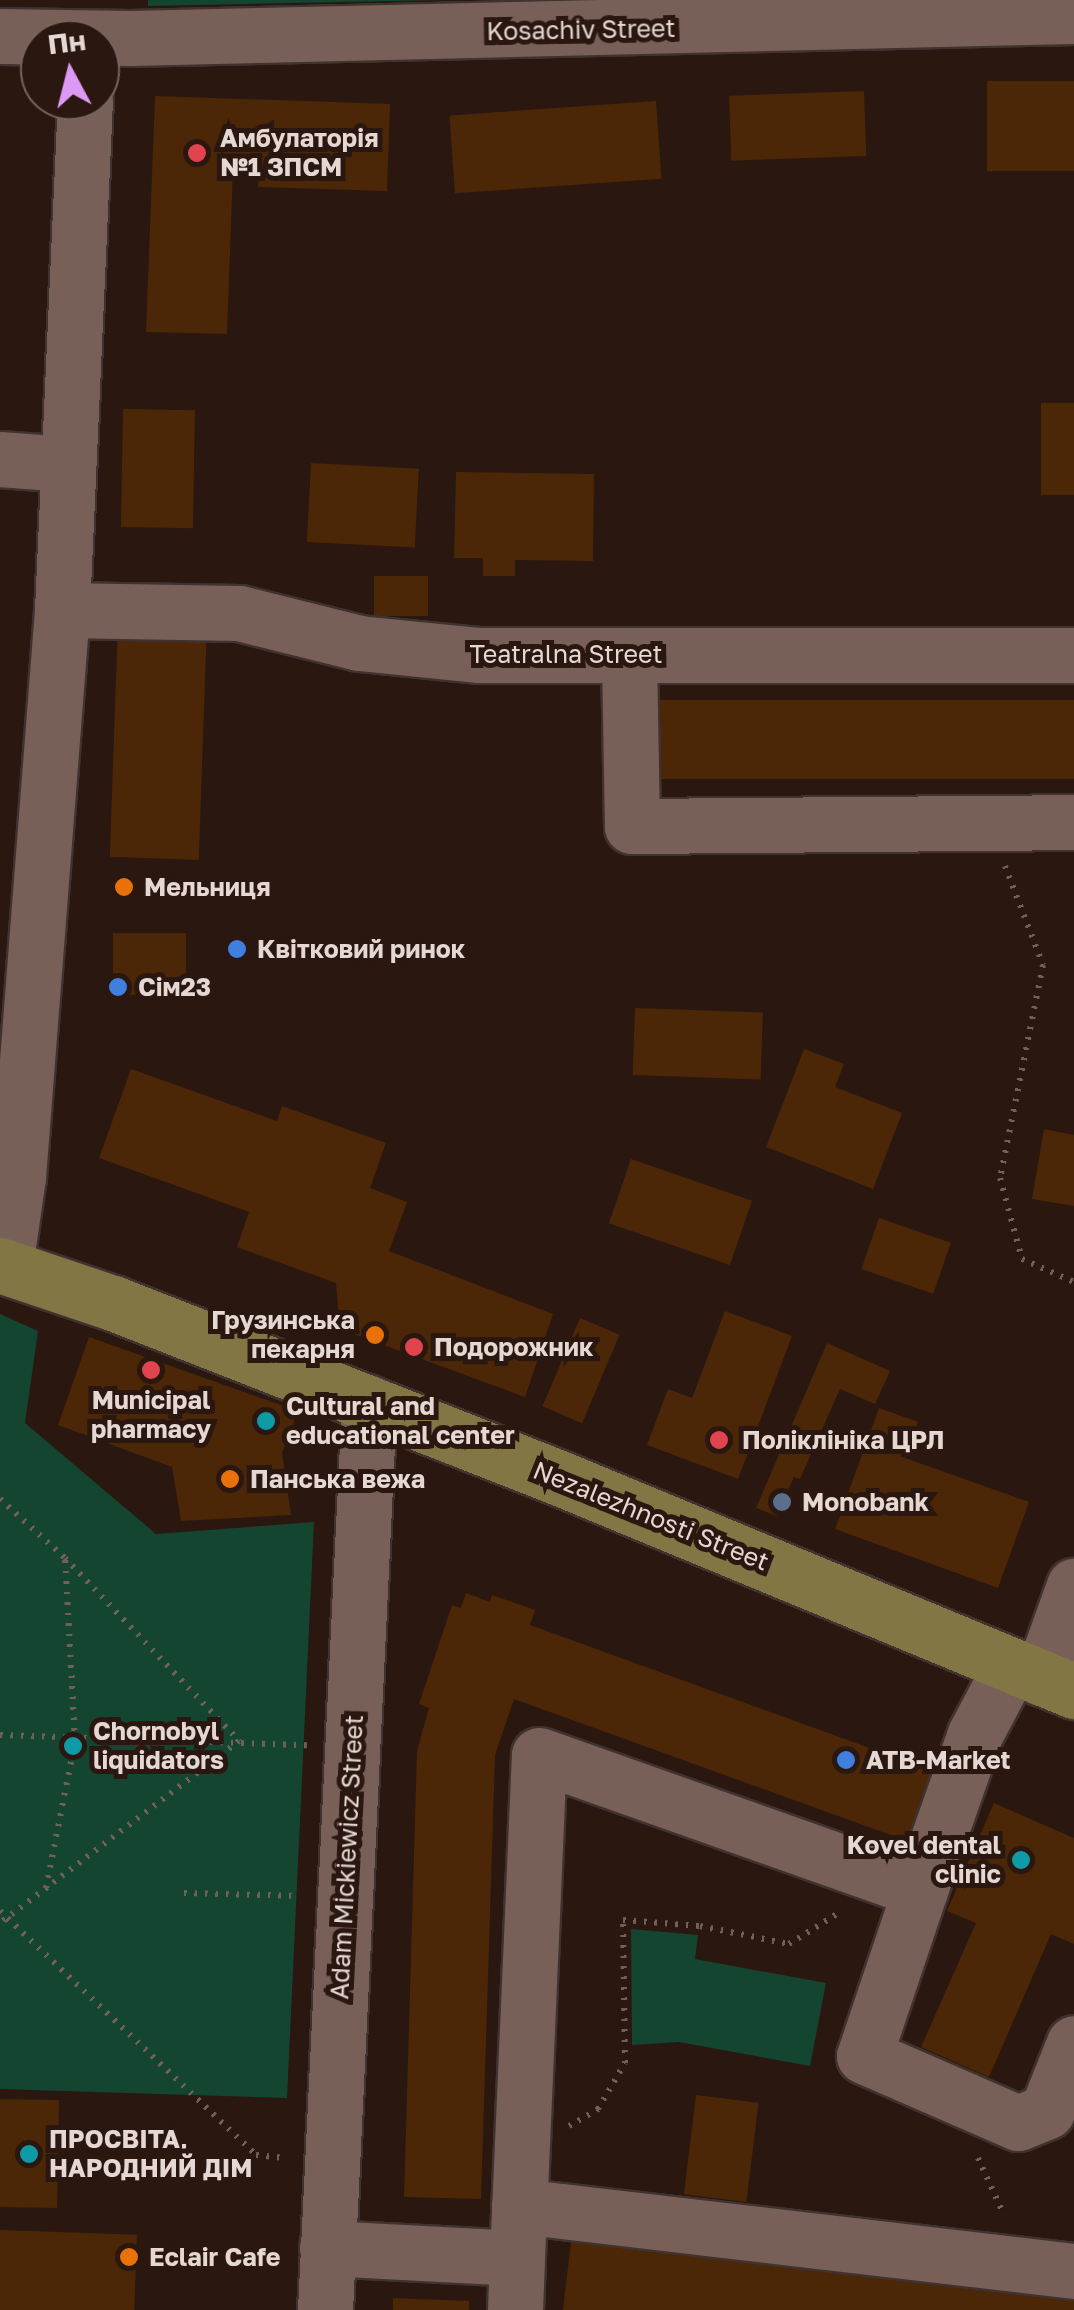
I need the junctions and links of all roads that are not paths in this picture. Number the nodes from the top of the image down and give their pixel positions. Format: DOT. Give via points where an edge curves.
graph roads {
  1 [pos="906,12"];
  2 [pos="653,14"];
  3 [pos="1074,16"];
  4 [pos="120,24"];
  5 [pos="84,120"];
  6 [pos="0,459"];
  7 [pos="68,464"];
  8 [pos="62,610"];
  9 [pos="1074,654"];
  10 [pos="629,655"];
  11 [pos="1074,822"];
  12 [pos="19,908"];
  13 [pos="2,1266"];
  14 [pos="369,1403"];
  15 [pos="1074,1586"];
  16 [pos="1042,1678"];
  17 [pos="906,1885"];
  18 [pos="1074,2043"];
  19 [pos="518,2232"];
  20 [pos="328,2248"];
  21 [pos="1050,2269"];
  22 [pos="325,2310"];
  1 -- 2 [label="street, Kosachiv Street"];
  1 -- 3 [label="street, Kosachiv Street"];
  2 -- 4 [label="street, Kosachiv Street"];
  5 -- 7 [label="street"];
  6 -- 7 [label="street"];
  7 -- 8 [label="street"];
  8 -- 10 [label="street, Teatralna Street" via="239,613 359,643 479,655"];
  8 -- 12 [label="street"];
  9 -- 10 [label="street, Teatralna Street"];
  10 -- 11 [label="street" via="632,826"];
  12 -- 13 [label="street" via="18,1177"];
  13 -- 14 [label="main road, Nezalezhnosti Street"];
  14 -- 16 [label="main road, Nezalezhnosti Street"];
  14 -- 20 [label="street, Adam Mickiewicz Street"];
  15 -- 16 [label="street"];
  16 -- 17 [label="street" via="975,1734"];
  17 -- 18 [label="street" via="864,2056 1018,2123 1048,2111"];
  17 -- 19 [label="street" via="539,1755"];
  19 -- 20 [label="street"];
  19 -- 21 [label="street"];
  20 -- 22 [label="street, Adam Mickiewicz Street"];
}
